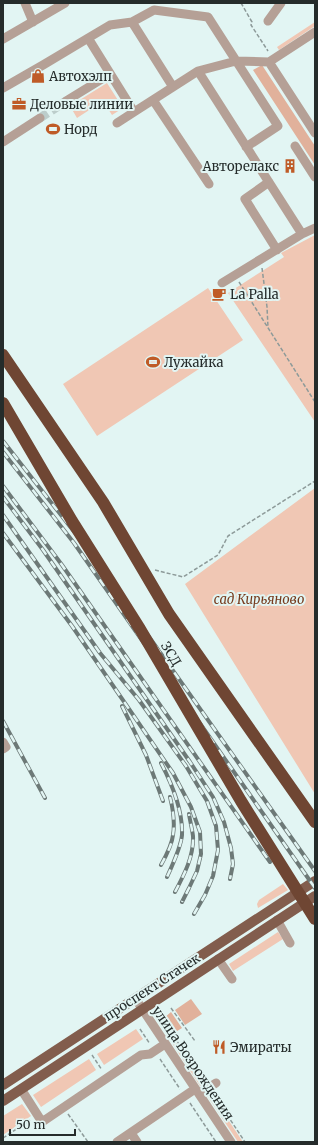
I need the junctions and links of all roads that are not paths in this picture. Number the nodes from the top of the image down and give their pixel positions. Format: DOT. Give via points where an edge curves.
graph roads {
  1 [pos="65,3"];
  2 [pos="281,3"];
  3 [pos="24,4"];
  4 [pos="156,6"];
  5 [pos="268,21"];
  6 [pos="33,22"];
  7 [pos="132,22"];
  8 [pos="315,32"];
  9 [pos="88,38"];
  10 [pos="3,40"];
  11 [pos="236,61"];
  12 [pos="269,62"];
  13 [pos="198,71"];
  14 [pos="110,74"];
  15 [pos="174,87"];
  16 [pos="3,88"];
  17 [pos="153,100"];
  18 [pos="66,101"];
  19 [pos="134,112"];
  20 [pos="40,118"];
  21 [pos="118,122"];
  22 [pos="314,131"];
  23 [pos="3,142"];
  24 [pos="295,146"];
  25 [pos="246,147"];
  26 [pos="315,177"];
  27 [pos="269,182"];
  28 [pos="209,184"];
  29 [pos="315,228"];
  30 [pos="302,234"];
  31 [pos="277,250"];
  32 [pos="222,283"];
  33 [pos="3,355"];
  34 [pos="3,403"];
  35 [pos="3,742"];
  36 [pos="3,749"];
  37 [pos="315,822"];
  38 [pos="315,881"];
  39 [pos="315,896"];
  40 [pos="315,919"];
  41 [pos="277,920"];
  42 [pos="290,943"];
  43 [pos="218,959"];
  44 [pos="232,979"];
  45 [pos="135,998"];
  46 [pos="142,1010"];
  47 [pos="165,1044"];
  48 [pos="3,1085"];
  49 [pos="212,1086"];
  50 [pos="21,1089"];
  51 [pos="197,1092"];
  52 [pos="3,1101"];
  53 [pos="131,1133"];
  54 [pos="117,1142"];
  55 [pos="137,1142"];
  56 [pos="231,1142"];
  1 -- 6 [label="street"];
  2 -- 5 [label="street"];
  3 -- 6 [label="street"];
  4 -- 7 [label="street"];
  4 -- 11 [label="street" via="208,17"];
  6 -- 10 [label="street"];
  7 -- 9 [label="street" via="110,25"];
  7 -- 15 [label="street"];
  8 -- 12 [label="street"];
  9 -- 14 [label="street"];
  9 -- 16 [label="street"];
  11 -- 12 [label="street"];
  11 -- 13 [label="street"];
  11 -- 25 [label="street" via="278,126"];
  12 -- 22 [label="street"];
  13 -- 15 [label="street"];
  13 -- 25 [label="street"];
  14 -- 18 [label="street"];
  14 -- 19 [label="street"];
  15 -- 17 [label="street"];
  17 -- 19 [label="street"];
  17 -- 28 [label="street"];
  19 -- 21 [label="street"];
  20 -- 23 [label="street"];
  24 -- 26 [label="street"];
  25 -- 27 [label="street"];
  27 -- 30 [label="street"];
  27 -- 31 [label="street" via="246,199"];
  29 -- 30 [label="street"];
  30 -- 31 [label="street"];
  31 -- 32 [label="street"];
  33 -- 37 [label="highway, ЗСД" via="103,502 169,614"];
  34 -- 40 [label="highway, ЗСД, bridge" via="241,801"];
  35 -- 36 [label="street" via="6,747"];
  38 -- 45 [label="main road, проспект Стачек"];
  39 -- 41 [label="main road, проспект Стачек"];
  41 -- 42 [label="street"];
  41 -- 43 [label="main road, проспект Стачек"];
  43 -- 44 [label="street"];
  43 -- 46 [label="main road, проспект Стачек"];
  45 -- 46 [label="street, улица Возрождения"];
  45 -- 48 [label="main road, проспект Стачек"];
  46 -- 47 [label="street, улица Возрождения"];
  46 -- 50 [label="main road, проспект Стачек"];
  47 -- 50 [label="street" via="150,1054 141,1055 42,1122"];
  47 -- 51 [label="street, улица Возрождения"];
  49 -- 51 [label="street"];
  50 -- 52 [label="main road, проспект Стачек"];
  51 -- 53 [label="street" via="185,1096"];
  51 -- 56 [label="street, улица Возрождения"];
  53 -- 54 [label="street"];
  53 -- 55 [label="street"];
}
